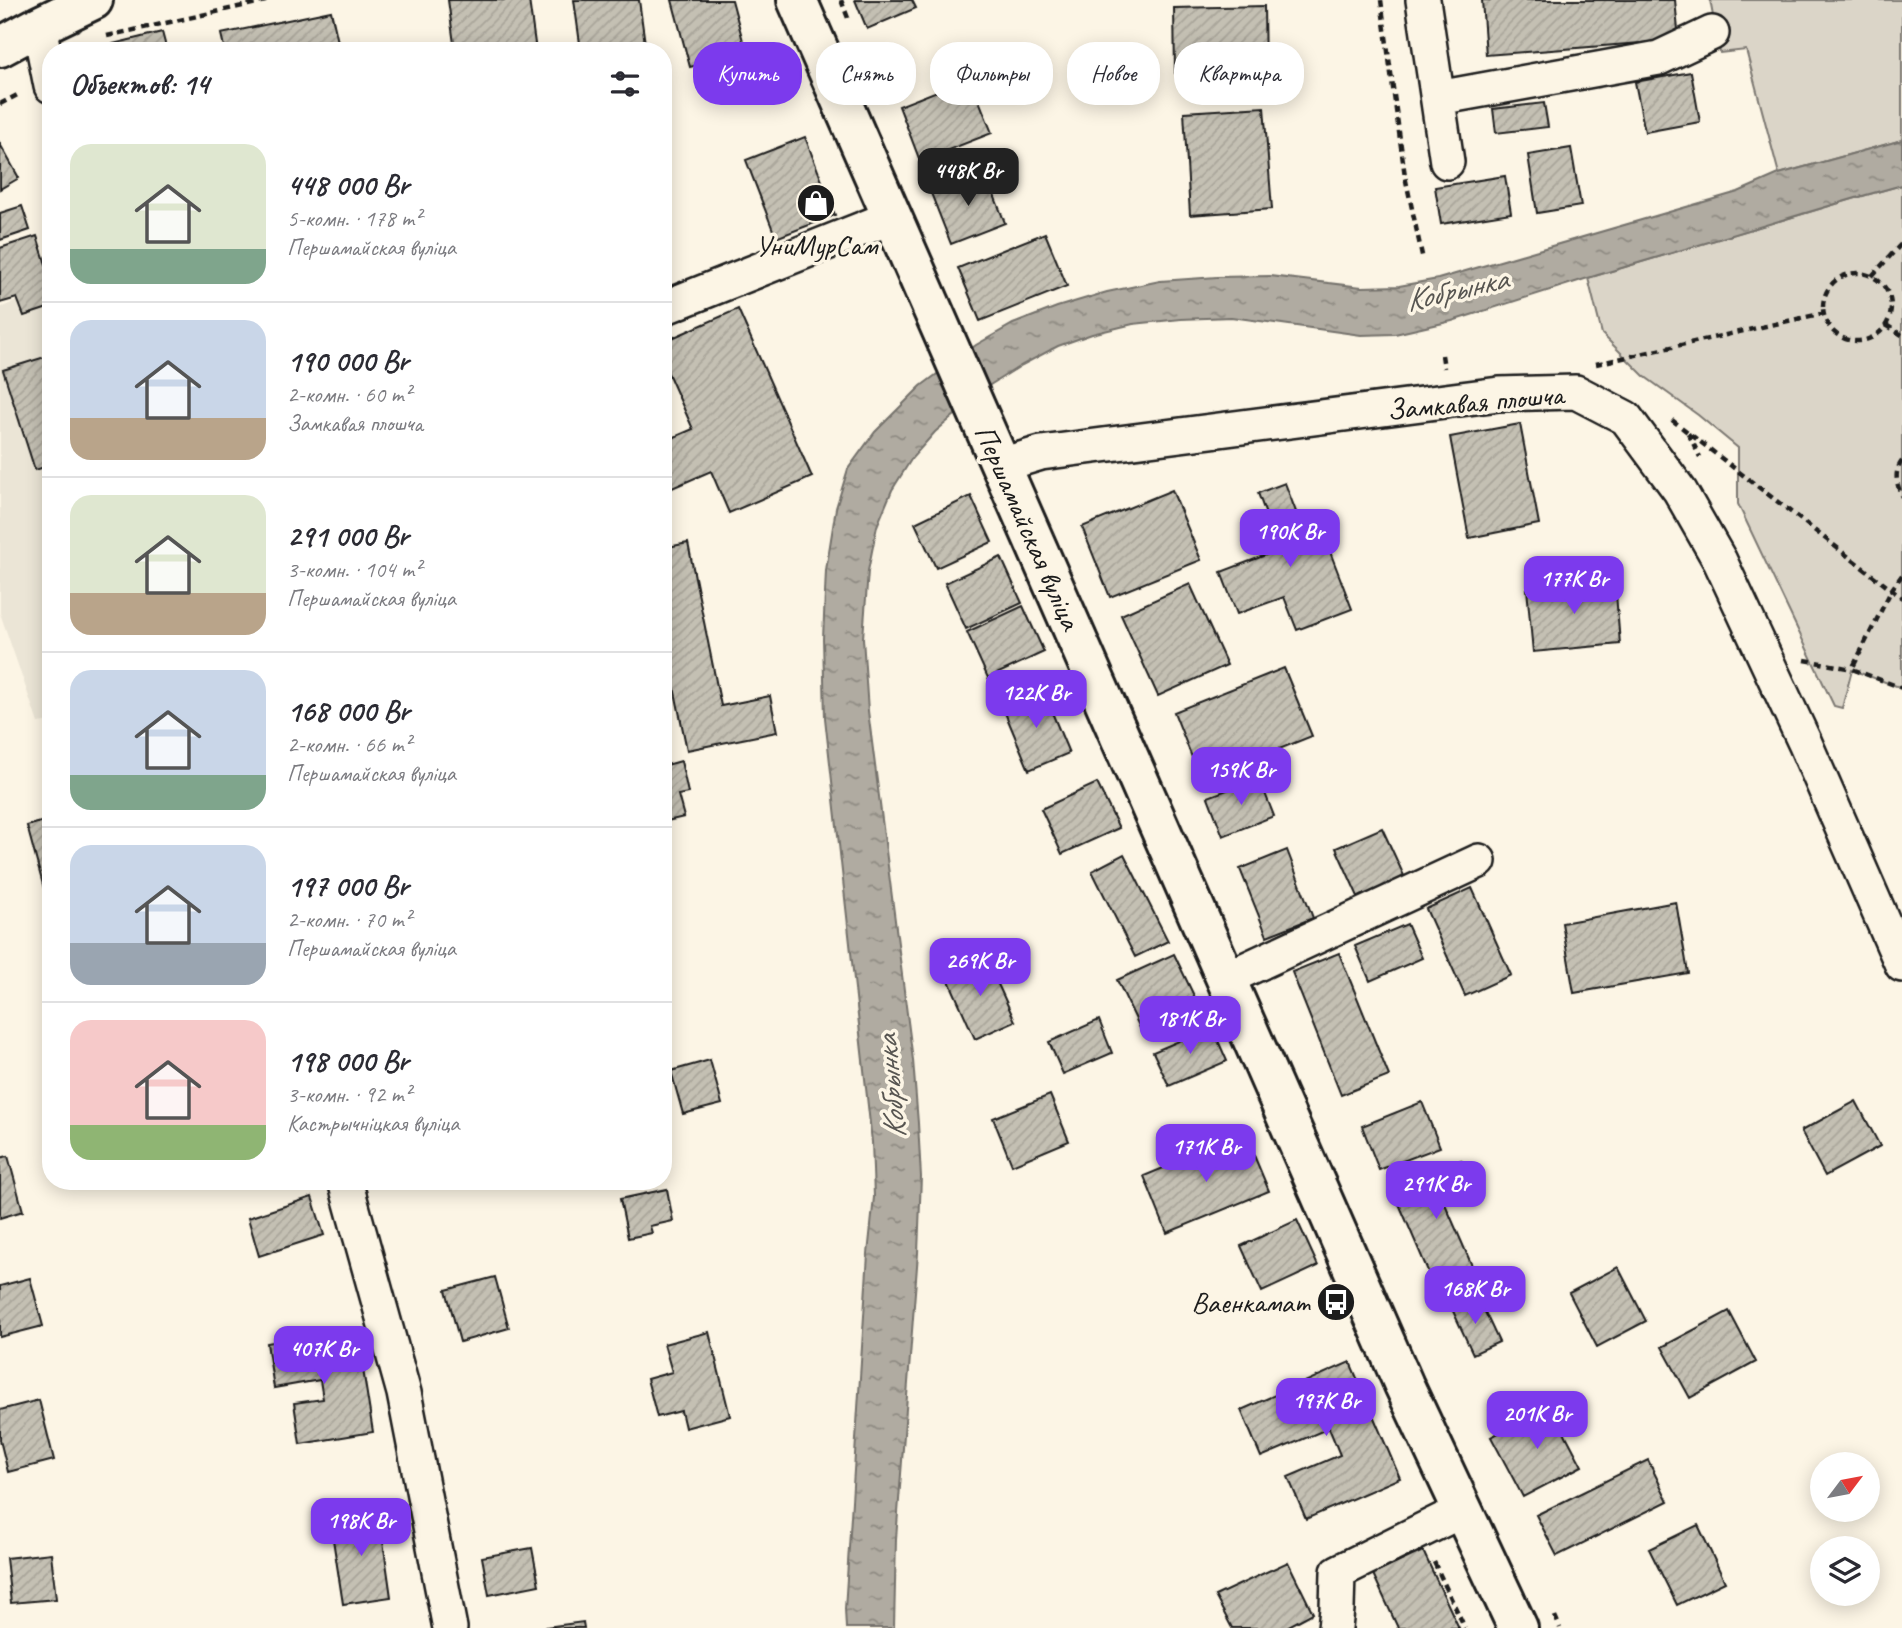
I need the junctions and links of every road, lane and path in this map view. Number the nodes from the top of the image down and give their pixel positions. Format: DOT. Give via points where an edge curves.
graph roads {
  1 [pos="93,0"];
  2 [pos="270,0"];
  3 [pos="797,0"];
  4 [pos="1381,0"];
  5 [pos="1423,0"];
  6 [pos="36,13"];
  7 [pos="1712,33"];
  8 [pos="102,37"];
  9 [pos="42,42"];
  10 [pos="0,47"];
  11 [pos="1438,98"];
  12 [pos="1447,162"];
  13 [pos="892,217"];
  14 [pos="1902,243"];
  15 [pos="1423,260"];
  16 [pos="1872,276"];
  17 [pos="672,304"];
  18 [pos="1824,313"];
  19 [pos="1886,325"];
  20 [pos="1902,335"];
  21 [pos="1609,371"];
  22 [pos="1668,417"];
  23 [pos="1902,461"];
  24 [pos="1001,465"];
  25 [pos="1902,497"];
  26 [pos="1902,575"];
  27 [pos="1892,589"];
  28 [pos="1902,598"];
  29 [pos="1797,659"];
  30 [pos="1852,669"];
  31 [pos="1902,688"];
  32 [pos="1479,861"];
  33 [pos="1902,965"];
  34 [pos="1225,979"];
  35 [pos="347,1190"];
  36 [pos="1463,1510"];
  37 [pos="1433,1561"];
  38 [pos="450,1628"];
  39 [pos="1335,1628"];
  40 [pos="1465,1628"];
  41 [pos="1518,1628"];
  1 -- 6 [label="main road"];
  2 -- 8 [label="path"];
  3 -- 13 [label="main road, Першамайская вуліца"];
  4 -- 15 [label="path" via="1405,176"];
  5 -- 11 [label="street"];
  6 -- 9 [label="street"];
  6 -- 10 [label="main road"];
  7 -- 11 [label="street" via="1659,58"];
  11 -- 12 [label="street"];
  13 -- 17 [label="street"];
  13 -- 24 [label="main road, Першамайская вуліца"];
  14 -- 16 [label="path"];
  16 -- 18 [label="path" via="1851,273 1833,283"];
  16 -- 19 [label="path" via="1888,292 1891,303"];
  18 -- 19 [label="path" via="1827,324 1845,339 1868,340"];
  18 -- 21 [label="path" via="1600,363"];
  19 -- 20 [label="path"];
  22 -- 27 [label="path"];
  23 -- 25 [label="path" via="1896,480"];
  24 -- 33 [label="street, Замкавая плошча" via="1041,453 1499,394 1576,392 1626,418 1680,491 1720,561"];
  24 -- 34 [label="main road, Першамайская вуліца"];
  26 -- 27 [label="path"];
  27 -- 28 [label="path"];
  27 -- 30 [label="path"];
  29 -- 30 [label="path"];
  30 -- 31 [label="path"];
  32 -- 34 [label="street"];
  34 -- 36 [label="main road, Першамайская вуліца"];
  35 -- 38 [label="street" via="404,1394"];
  36 -- 39 [label="street" via="1338,1572"];
  36 -- 41 [label="main road, Першамайская вуліца"];
  37 -- 40 [label="path"];
}
